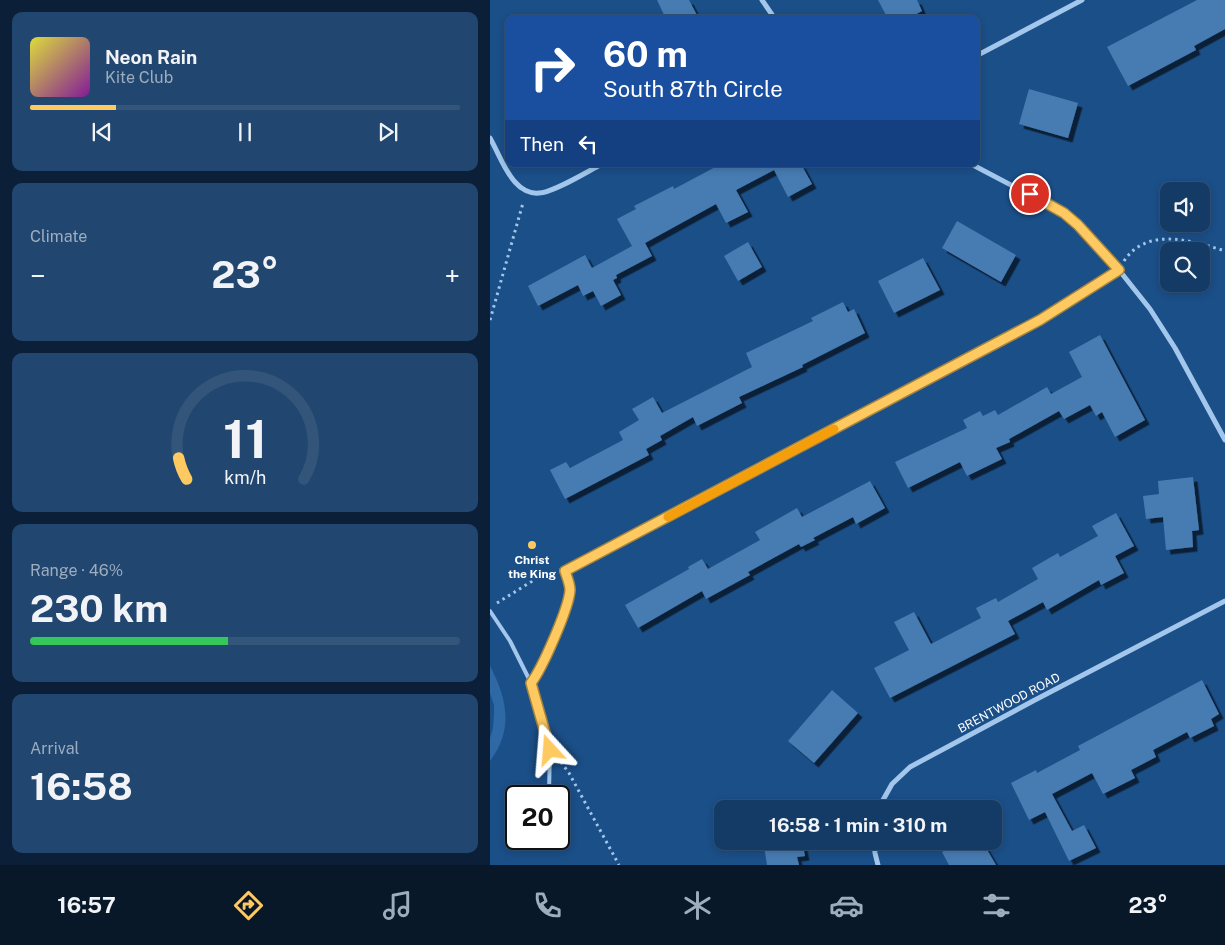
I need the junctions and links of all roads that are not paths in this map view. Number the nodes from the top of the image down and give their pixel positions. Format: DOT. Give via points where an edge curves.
graph roads {
  1 [pos="762,0"];
  2 [pos="1082,0"];
  3 [pos="772,15"];
  4 [pos="980,54"];
  5 [pos="490,138"];
  6 [pos="505,166"];
  7 [pos="506,167"];
  8 [pos="596,167"];
  9 [pos="977,167"];
  10 [pos="1119,270"];
  11 [pos="1225,440"];
  12 [pos="565,571"];
  13 [pos="1225,601"];
  14 [pos="490,611"];
  15 [pos="531,683"];
  16 [pos="549,785"];
  17 [pos="883,800"];
  18 [pos="875,850"];
  19 [pos="878,865"];
  1 -- 3 [label="street"];
  2 -- 4 [label="street"];
  5 -- 6 [label="street"];
  7 -- 8 [label="street" via="523,189 538,194"];
  9 -- 10 [label="street" via="1064,213"];
  10 -- 11 [label="street" via="1175,348"];
  10 -- 12 [label="street" via="1040,320"];
  12 -- 15 [label="lane" via="570,590 567,603 543,664"];
  13 -- 17 [label="street, BRENTWOOD ROAD" via="910,767 892,784"];
  14 -- 15 [label="lane" via="510,641"];
  15 -- 16 [label="lane" via="550,750"];
  18 -- 19 [label="street"];
}
